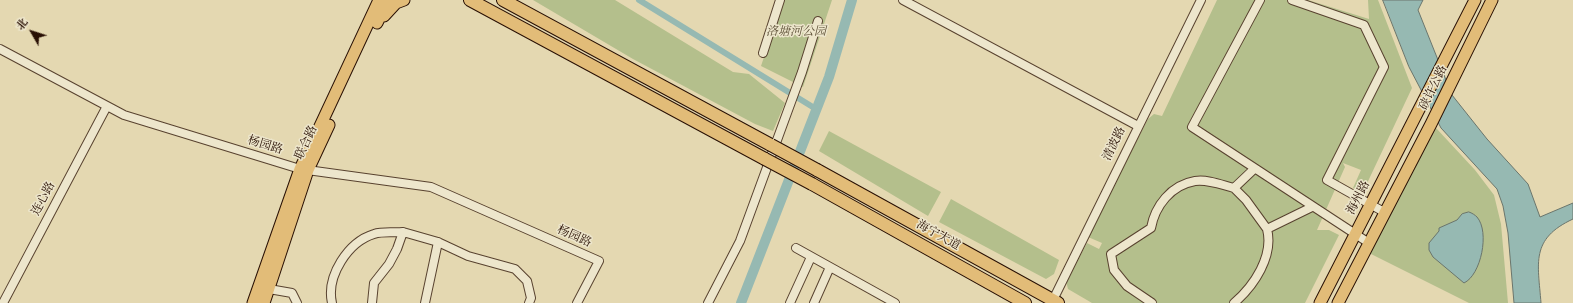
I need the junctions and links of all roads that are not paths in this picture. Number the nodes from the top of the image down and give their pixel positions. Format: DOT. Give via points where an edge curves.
graph roads {
  1 [pos="369,0"];
  2 [pos="379,0"];
  3 [pos="388,0"];
  4 [pos="404,0"];
  5 [pos="470,0"];
  6 [pos="503,0"];
  7 [pos="780,0"];
  8 [pos="903,0"];
  9 [pos="1201,0"];
  10 [pos="1260,0"];
  11 [pos="1292,0"];
  12 [pos="1475,0"];
  13 [pos="1492,0"];
  14 [pos="818,21"];
  15 [pos="369,31"];
  16 [pos="0,49"];
  17 [pos="763,53"];
  18 [pos="1421,105"];
  19 [pos="107,106"];
  20 [pos="1138,126"];
  21 [pos="1254,169"];
  22 [pos="304,170"];
  23 [pos="1234,188"];
  24 [pos="1370,204"];
  25 [pos="1312,207"];
  26 [pos="1384,212"];
  27 [pos="1267,229"];
  28 [pos="403,232"];
  29 [pos="1355,235"];
  30 [pos="438,242"];
  31 [pos="1369,243"];
  32 [pos="796,248"];
  33 [pos="811,257"];
  34 [pos="830,267"];
  35 [pos="269,290"];
  36 [pos="1055,301"];
  37 [pos="3,303"];
  38 [pos="253,303"];
  39 [pos="264,303"];
  40 [pos="297,303"];
  41 [pos="332,303"];
  42 [pos="372,303"];
  43 [pos="425,303"];
  44 [pos="529,303"];
  45 [pos="577,303"];
  46 [pos="708,303"];
  47 [pos="790,303"];
  48 [pos="814,303"];
  49 [pos="894,303"];
  50 [pos="1025,303"];
  51 [pos="1152,303"];
  52 [pos="1234,303"];
  53 [pos="1320,303"];
  54 [pos="1338,303"];
  1 -- 15 [label="main road"];
  2 -- 15 [label="main road"];
  3 -- 15 [label="main road"];
  4 -- 15 [label="main road" via="396,3"];
  5 -- 50 [label="highway, 海宁大道, bridge" via="812,184"];
  6 -- 36 [label="highway, 海宁大道, bridge"];
  7 -- 17 [label="street"];
  8 -- 20 [label="street"];
  9 -- 20 [label="street, 清波路"];
  10 -- 21 [label="street" via="1192,127"];
  11 -- 24 [label="street" via="1364,25 1384,67 1327,180"];
  12 -- 18 [label="main road, 硖许公路"];
  13 -- 26 [label="main road, 硖许公路"];
  14 -- 46 [label="street" via="798,84 740,242"];
  15 -- 22 [label="main road"];
  16 -- 19 [label="street, 杨园路"];
  18 -- 24 [label="main road, 海州路"];
  19 -- 22 [label="street, 杨园路" via="124,115"];
  19 -- 37 [label="street, 连心路"];
  20 -- 36 [label="street, 清波路"];
  21 -- 23 [label="street"];
  21 -- 25 [label="street"];
  22 -- 35 [label="main road, 联合路"];
  22 -- 38 [label="main road"];
  22 -- 45 [label="street, 杨园路" via="431,187 599,261"];
  23 -- 27 [label="street"];
  23 -- 51 [label="street" via="1214,182 1196,181 1181,186 1164,199 1154,214 1151,228 1111,254 1114,270 1127,286"];
  24 -- 26 [label="street"];
  24 -- 29 [label="main road, 海州路"];
  25 -- 27 [label="street"];
  25 -- 29 [label="street"];
  26 -- 31 [label="main road"];
  27 -- 52 [label="street" via="1269,238 1264,264 1246,293"];
  28 -- 30 [label="street"];
  28 -- 41 [label="street" via="375,234 352,247 339,265 330,294"];
  28 -- 42 [label="street" via="390,264 374,283"];
  29 -- 31 [label="street"];
  29 -- 53 [label="main road, 海州路"];
  30 -- 43 [label="street"];
  30 -- 44 [label="street" via="468,256 515,269 527,281 531,298"];
  31 -- 54 [label="main road"];
  32 -- 33 [label="street"];
  33 -- 34 [label="street"];
  33 -- 47 [label="street"];
  34 -- 48 [label="street"];
  34 -- 49 [label="street"];
  35 -- 39 [label="main road, 联合路"];
  35 -- 40 [label="street" via="292,293"];
}
